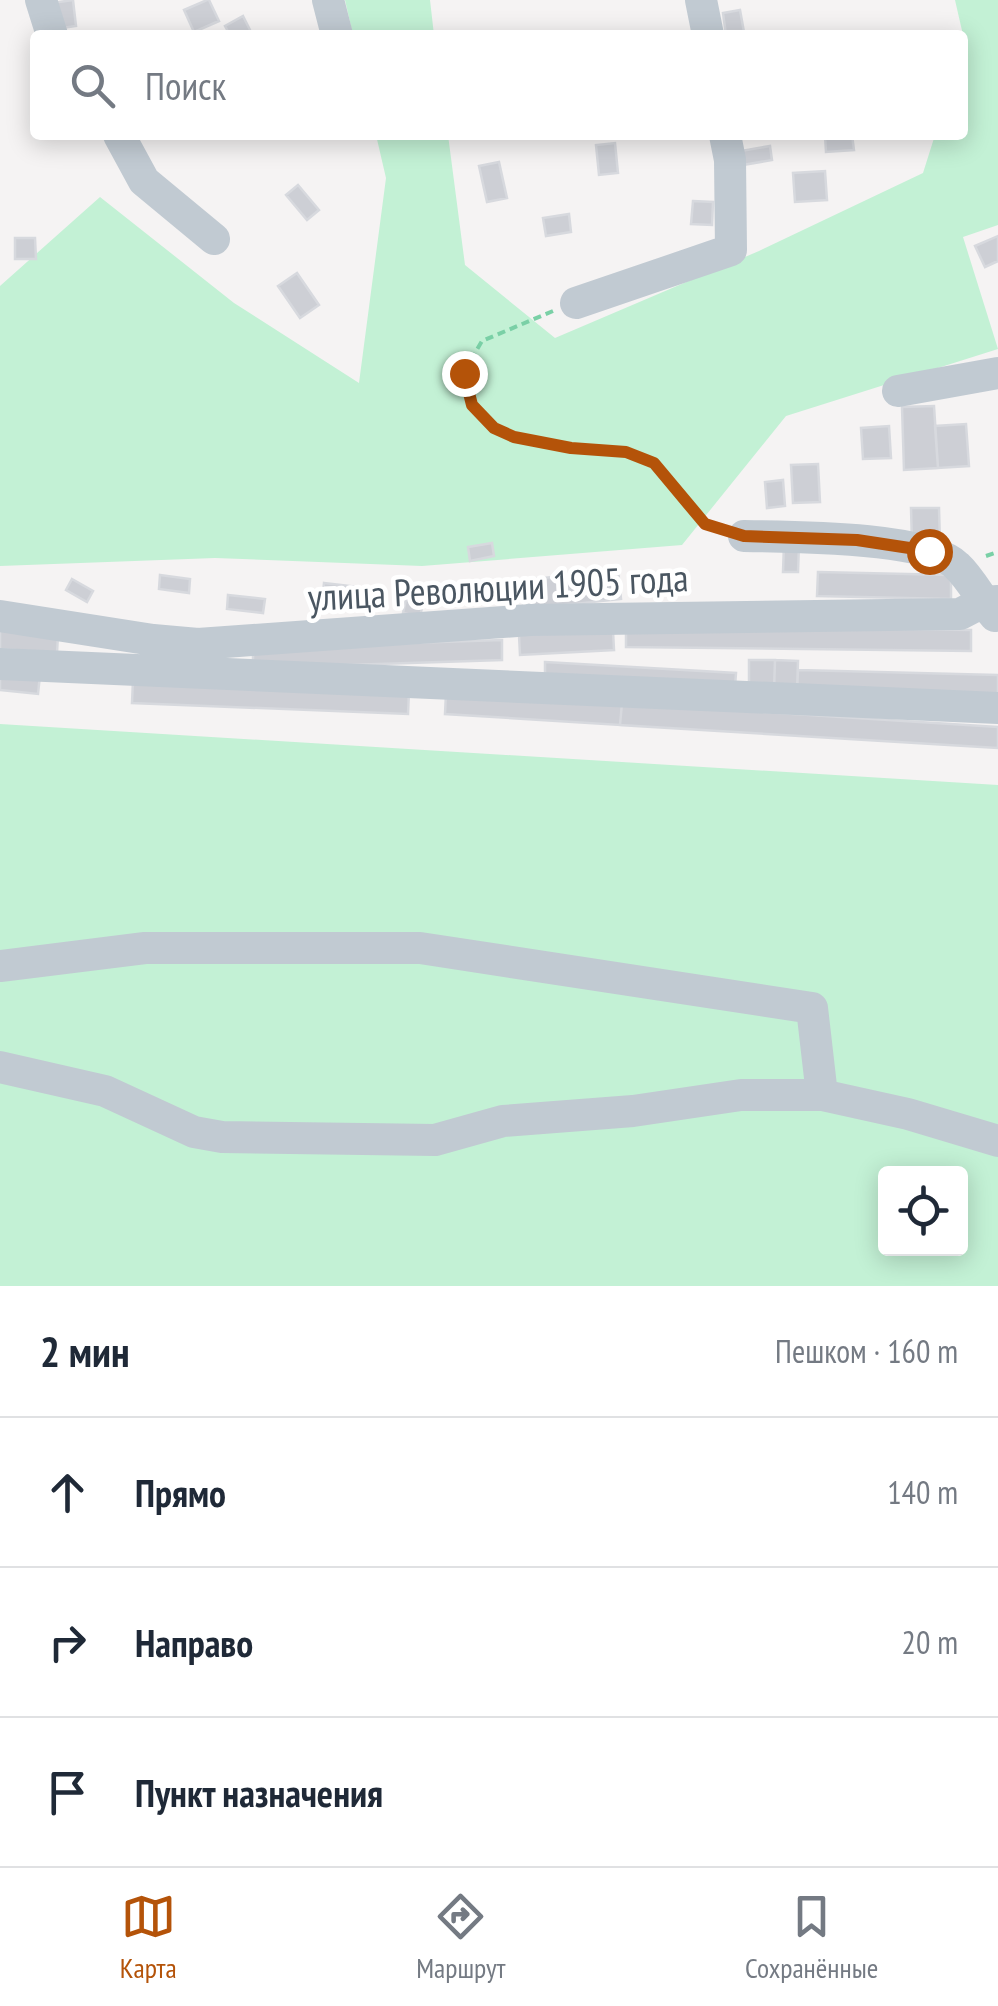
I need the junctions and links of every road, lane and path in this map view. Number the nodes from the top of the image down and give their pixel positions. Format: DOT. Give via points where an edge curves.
graph roads {
  1 [pos="41,0"];
  2 [pos="328,0"];
  3 [pos="701,0"];
  4 [pos="50,30"];
  5 [pos="335,30"];
  6 [pos="707,30"];
  7 [pos="122,140"];
  8 [pos="726,140"];
  9 [pos="214,239"];
  10 [pos="576,302"];
  11 [pos="998,373"];
  12 [pos="898,390"];
  13 [pos="744,536"];
  14 [pos="993,607"];
  15 [pos="0,616"];
  16 [pos="0,664"];
  17 [pos="998,708"];
  18 [pos="0,966"];
  19 [pos="0,1067"];
  20 [pos="822,1095"];
  21 [pos="998,1141"];
  1 -- 4 [label="street"];
  2 -- 5 [label="street"];
  3 -- 6 [label="street"];
  7 -- 9 [label="street" via="144,180"];
  8 -- 10 [label="street" via="731,250"];
  10 -- 13 [label="path" via="482,341 464,373 472,405 514,437 626,452 654,463 705,524"];
  11 -- 12 [label="street"];
  13 -- 14 [label="street" via="857,540 929,551 955,563"];
  14 -- 15 [label="street, улица Революции 1905 года" via="960,614 530,620 198,644"];
  16 -- 17 [label="street"];
  18 -- 20 [label="street" via="145,948 420,948 812,1008"];
  19 -- 20 [label="street" via="105,1091 194,1132 222,1137 435,1140 503,1121 740,1095"];
  20 -- 21 [label="street"];
}
